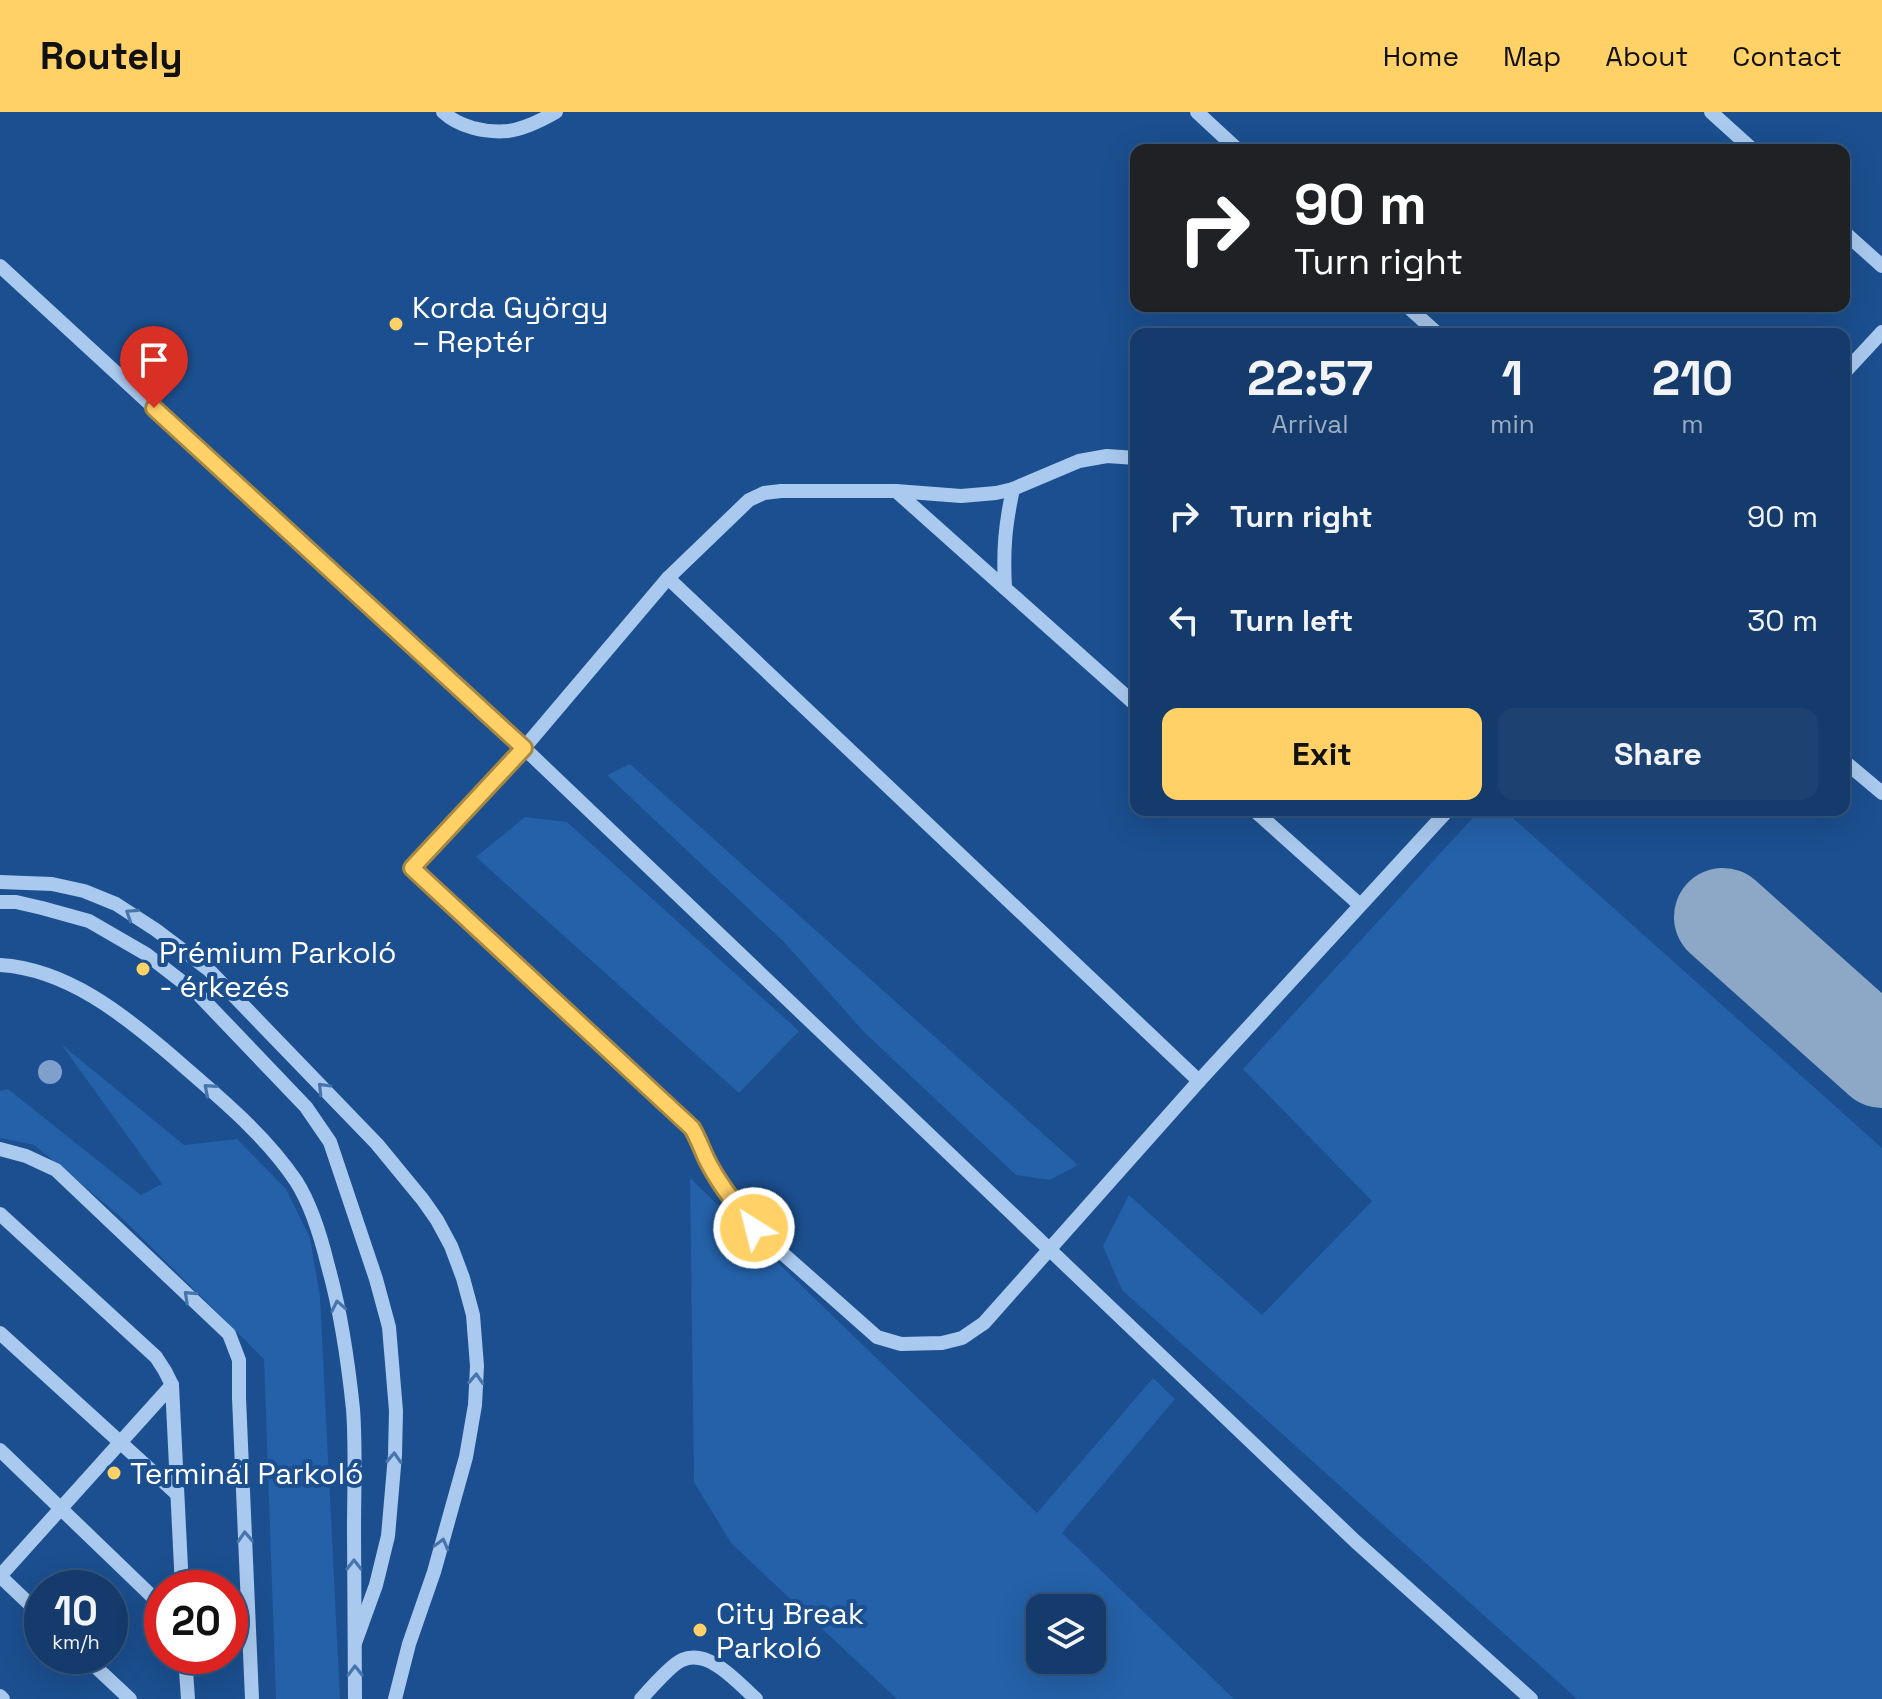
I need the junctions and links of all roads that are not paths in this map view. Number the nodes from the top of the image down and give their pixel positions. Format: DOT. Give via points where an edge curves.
graph roads {
  1 [pos="443,112"];
  2 [pos="556,112"];
  3 [pos="1197,112"];
  4 [pos="1711,112"];
  5 [pos="1232,144"];
  6 [pos="1746,144"];
  7 [pos="1850,237"];
  8 [pos="0,266"];
  9 [pos="1882,266"];
  10 [pos="1414,312"];
  11 [pos="1431,328"];
  12 [pos="1882,332"];
  13 [pos="1850,367"];
  14 [pos="1130,458"];
  15 [pos="1013,489"];
  16 [pos="896,491"];
  17 [pos="668,578"];
  18 [pos="1005,588"];
  19 [pos="1130,700"];
  20 [pos="524,748"];
  21 [pos="1850,766"];
  22 [pos="1882,793"];
  23 [pos="1261,816"];
  24 [pos="1442,816"];
  25 [pos="0,882"];
  26 [pos="0,902"];
  27 [pos="1360,905"];
  28 [pos="0,965"];
  29 [pos="1199,1081"];
  30 [pos="0,1149"];
  31 [pos="0,1214"];
  32 [pos="1050,1251"];
  33 [pos="0,1333"];
  34 [pos="172,1385"];
  35 [pos="120,1443"];
  36 [pos="0,1450"];
  37 [pos="177,1494"];
  38 [pos="61,1508"];
  39 [pos="181,1570"];
  40 [pos="0,1576"];
  41 [pos="144,1589"];
  42 [pos="24,1599"];
  43 [pos="355,1643"];
  44 [pos="103,1674"];
  45 [pos="186,1674"];
  46 [pos="130,1699"];
  47 [pos="188,1699"];
  48 [pos="252,1699"];
  49 [pos="355,1699"];
  50 [pos="395,1699"];
  51 [pos="641,1699"];
  52 [pos="756,1699"];
  53 [pos="1531,1699"];
  1 -- 2 [label="street" via="454,123 508,131"];
  3 -- 5 [label="street"];
  4 -- 6 [label="street"];
  7 -- 9 [label="street"];
  8 -- 20 [label="street"];
  10 -- 11 [label="street"];
  12 -- 13 [label="street"];
  14 -- 15 [label="street" via="1079,461"];
  15 -- 16 [label="street" via="961,496"];
  15 -- 18 [label="street" via="1005,527"];
  16 -- 17 [label="street" via="764,493 749,500"];
  16 -- 18 [label="street"];
  17 -- 20 [label="street"];
  17 -- 29 [label="street"];
  18 -- 19 [label="street"];
  20 -- 32 [label="street"];
  20 -- 32 [label="street" via="412,868 692,1128 706,1159 754,1228 877,1337 901,1344 962,1338 984,1323"];
  21 -- 22 [label="street"];
  23 -- 27 [label="street"];
  24 -- 27 [label="street"];
  50 -- 25 [label="street, one-way" via="466,1457 475,1405 473,1315 451,1246 430,1210 377,1144 209,970 116,904 52,884"];
  43 -- 26 [label="street, one-way" via="388,1536 396,1411 389,1327 330,1142 306,1107 198,994 146,954 89,921"];
  27 -- 29 [label="street"];
  43 -- 28 [label="street, one-way" via="353,1411 334,1286 303,1194 282,1161 237,1114 149,1036 63,980"];
  29 -- 32 [label="street"];
  48 -- 30 [label="street, one-way" via="239,1360 229,1334 56,1170"];
  31 -- 34 [label="street" via="156,1357"];
  32 -- 53 [label="street" via="1355,1541"];
  33 -- 35 [label="street"];
  34 -- 35 [label="street"];
  34 -- 37 [label="street"];
  35 -- 37 [label="street"];
  35 -- 38 [label="street"];
  36 -- 38 [label="street"];
  37 -- 39 [label="street"];
  38 -- 40 [label="street"];
  38 -- 41 [label="street"];
  40 -- 42 [label="street"];
  49 -- 43 [label="street, one-way"];
  44 -- 46 [label="street"];
  45 -- 47 [label="street"];
  51 -- 52 [label="street" via="681,1660 692,1658 718,1665"];
}
